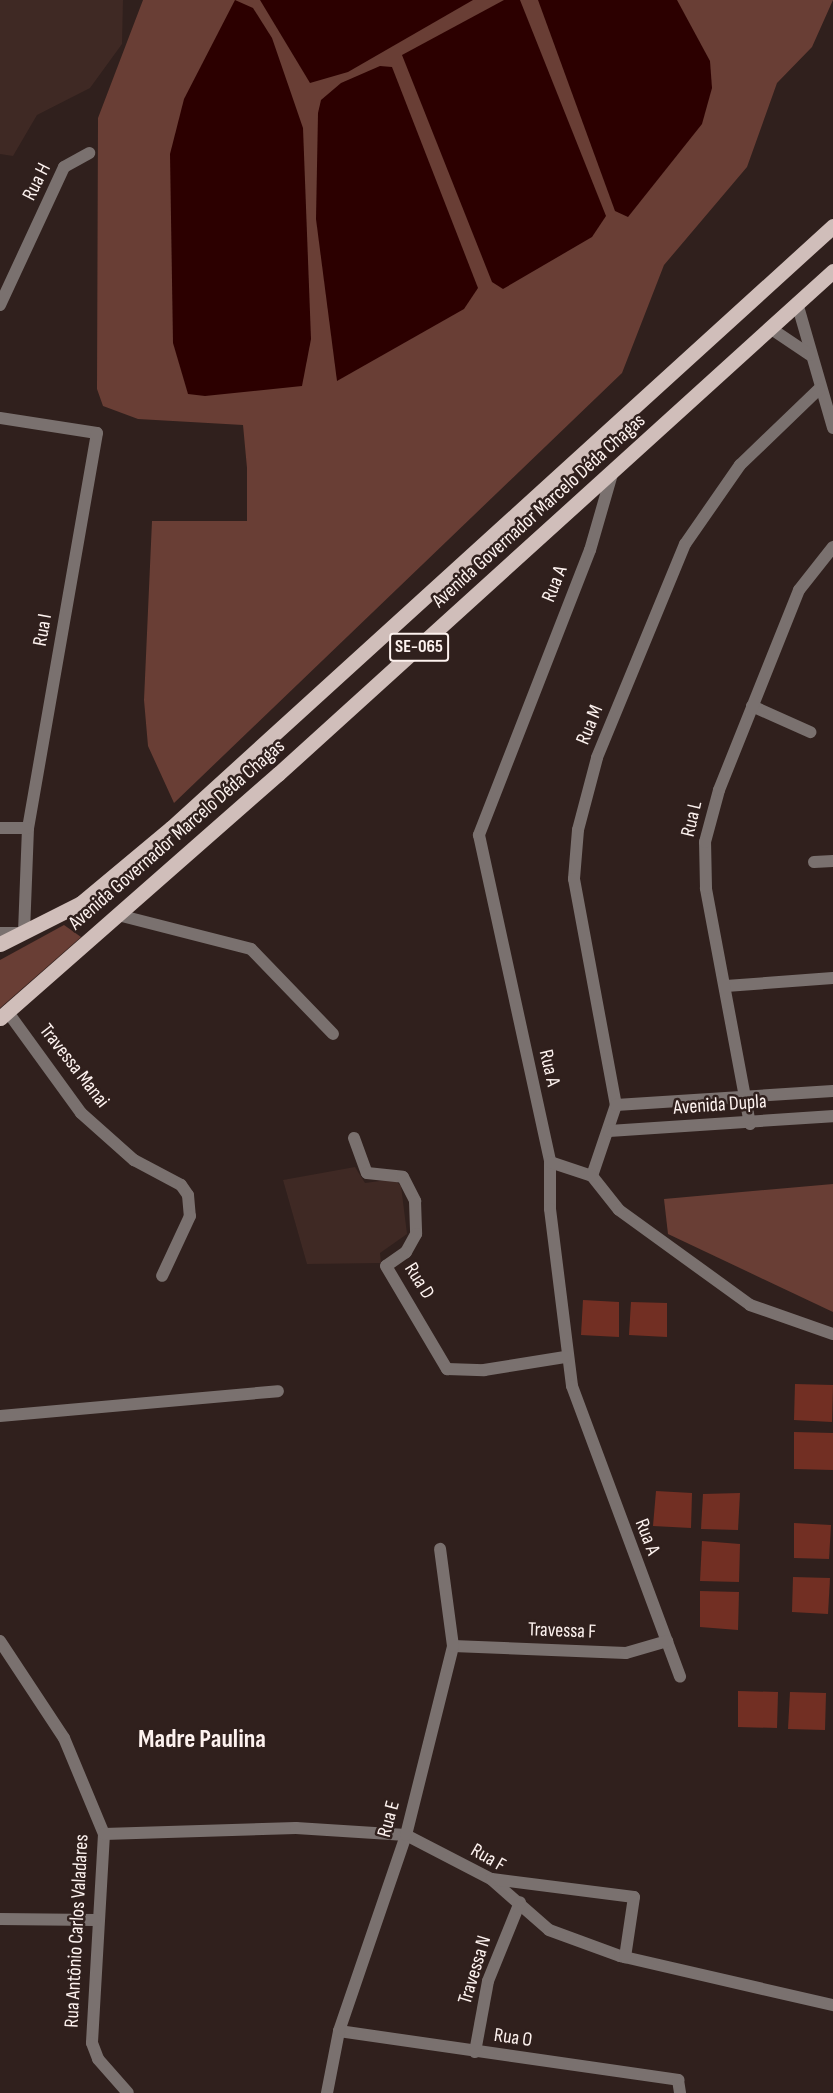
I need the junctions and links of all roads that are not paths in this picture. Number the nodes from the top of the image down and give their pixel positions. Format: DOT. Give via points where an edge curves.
graph roads {
  1 [pos="89,153"];
  2 [pos="833,226"];
  3 [pos="833,271"];
  4 [pos="797,303"];
  5 [pos="0,305"];
  6 [pos="770,328"];
  7 [pos="810,355"];
  8 [pos="819,390"];
  9 [pos="0,418"];
  10 [pos="833,428"];
  11 [pos="612,474"];
  12 [pos="833,547"];
  13 [pos="752,706"];
  14 [pos="810,732"];
  15 [pos="0,828"];
  16 [pos="28,828"];
  17 [pos="833,861"];
  18 [pos="814,862"];
  19 [pos="118,915"];
  20 [pos="22,932"];
  21 [pos="0,933"];
  22 [pos="0,944"];
  23 [pos="833,978"];
  24 [pos="726,986"];
  25 [pos="4,1014"];
  26 [pos="333,1034"];
  27 [pos="833,1091"];
  28 [pos="744,1098"];
  29 [pos="616,1105"];
  30 [pos="833,1116"];
  31 [pos="750,1124"];
  32 [pos="609,1131"];
  33 [pos="354,1138"];
  34 [pos="550,1162"];
  35 [pos="592,1176"];
  36 [pos="162,1276"];
  37 [pos="833,1335"];
  38 [pos="566,1358"];
  39 [pos="278,1391"];
  40 [pos="0,1416"];
  41 [pos="440,1549"];
  42 [pos="0,1641"];
  43 [pos="667,1641"];
  44 [pos="453,1646"];
  45 [pos="680,1677"];
  46 [pos="104,1834"];
  47 [pos="406,1835"];
  48 [pos="491,1879"];
  49 [pos="520,1902"];
  50 [pos="0,1919"];
  51 [pos="95,1920"];
  52 [pos="625,1957"];
  53 [pos="833,2005"];
  54 [pos="339,2031"];
  55 [pos="475,2052"];
  56 [pos="681,2087"];
  57 [pos="128,2093"];
  58 [pos="327,2093"];
  1 -- 5 [label="street, Rua H" via="64,167"];
  2 -- 20 [label="main road, Avenida Governador Marcelo Déda Chagas / SE-065" via="171,828 81,903"];
  3 -- 4 [label="main road, Avenida Governador Marcelo Déda Chagas / SE-065"];
  4 -- 6 [label="main road, Avenida Governador Marcelo Déda Chagas / SE-065"];
  4 -- 7 [label="street"];
  6 -- 7 [label="street"];
  6 -- 11 [label="main road, Avenida Governador Marcelo Déda Chagas / SE-065"];
  7 -- 8 [label="street"];
  8 -- 10 [label="street"];
  8 -- 29 [label="street, Rua M" via="740,465 685,544 600,749 581,813 575,889"];
  9 -- 16 [label="street, Rua I" via="97,434"];
  11 -- 19 [label="main road, Avenida Governador Marcelo Déda Chagas / SE-065"];
  11 -- 34 [label="street, Rua A" via="590,550 479,835"];
  12 -- 13 [label="street, Rua L" via="804,579"];
  13 -- 14 [label="street"];
  13 -- 24 [label="street, Rua L" via="705,842 706,888"];
  15 -- 16 [label="street"];
  16 -- 20 [label="street, Rua I"];
  17 -- 18 [label="street"];
  19 -- 25 [label="main road, Avenida Governador Marcelo Déda Chagas / SE-065"];
  19 -- 26 [label="street" via="251,949"];
  20 -- 21 [label="street"];
  20 -- 22 [label="main road, Avenida Governador Marcelo Déda Chagas / SE-065"];
  23 -- 24 [label="street"];
  24 -- 28 [label="street, Rua L"];
  25 -- 36 [label="street, Travessa Manai" via="81,1113 134,1160 181,1185 188,1195 190,1216"];
  27 -- 28 [label="street, Avenida Dupla"];
  28 -- 29 [label="street, Avenida Dupla"];
  28 -- 31 [label="street, Rua L"];
  29 -- 32 [label="street, Rua M"];
  30 -- 31 [label="street, Avenida Dupla"];
  31 -- 32 [label="street, Avenida Dupla"];
  32 -- 35 [label="street, Rua M"];
  33 -- 38 [label="street, Rua D" via="367,1173 403,1177 415,1201 416,1234 405,1252 386,1266 447,1369 484,1370"];
  34 -- 35 [label="street"];
  34 -- 38 [label="street, Rua A"];
  35 -- 37 [label="street" via="619,1210 750,1305"];
  38 -- 43 [label="street, Rua A" via="591,1446"];
  39 -- 40 [label="street"];
  41 -- 44 [label="street, Rua E"];
  42 -- 46 [label="street, Rua Antônio Carlos Valadares" via="64,1738"];
  43 -- 44 [label="street, Travessa F" via="626,1653"];
  43 -- 45 [label="street, Rua A"];
  44 -- 47 [label="street, Rua E"];
  46 -- 47 [label="street, Rua F" via="296,1828"];
  46 -- 51 [label="street, Rua Antônio Carlos Valadares"];
  47 -- 48 [label="street, Rua F"];
  47 -- 54 [label="street, Rua E"];
  48 -- 49 [label="street, Rua F"];
  48 -- 52 [label="street" via="634,1897"];
  49 -- 52 [label="street, Rua F" via="549,1930"];
  49 -- 55 [label="street, Travessa N" via="488,1981"];
  50 -- 51 [label="street"];
  51 -- 57 [label="street, Rua Antônio Carlos Valadares" via="92,2043 98,2059"];
  52 -- 53 [label="street, Rua F"];
  54 -- 55 [label="street, Rua O"];
  54 -- 58 [label="street, Rua E"];
  55 -- 56 [label="street, Rua O"];
}
